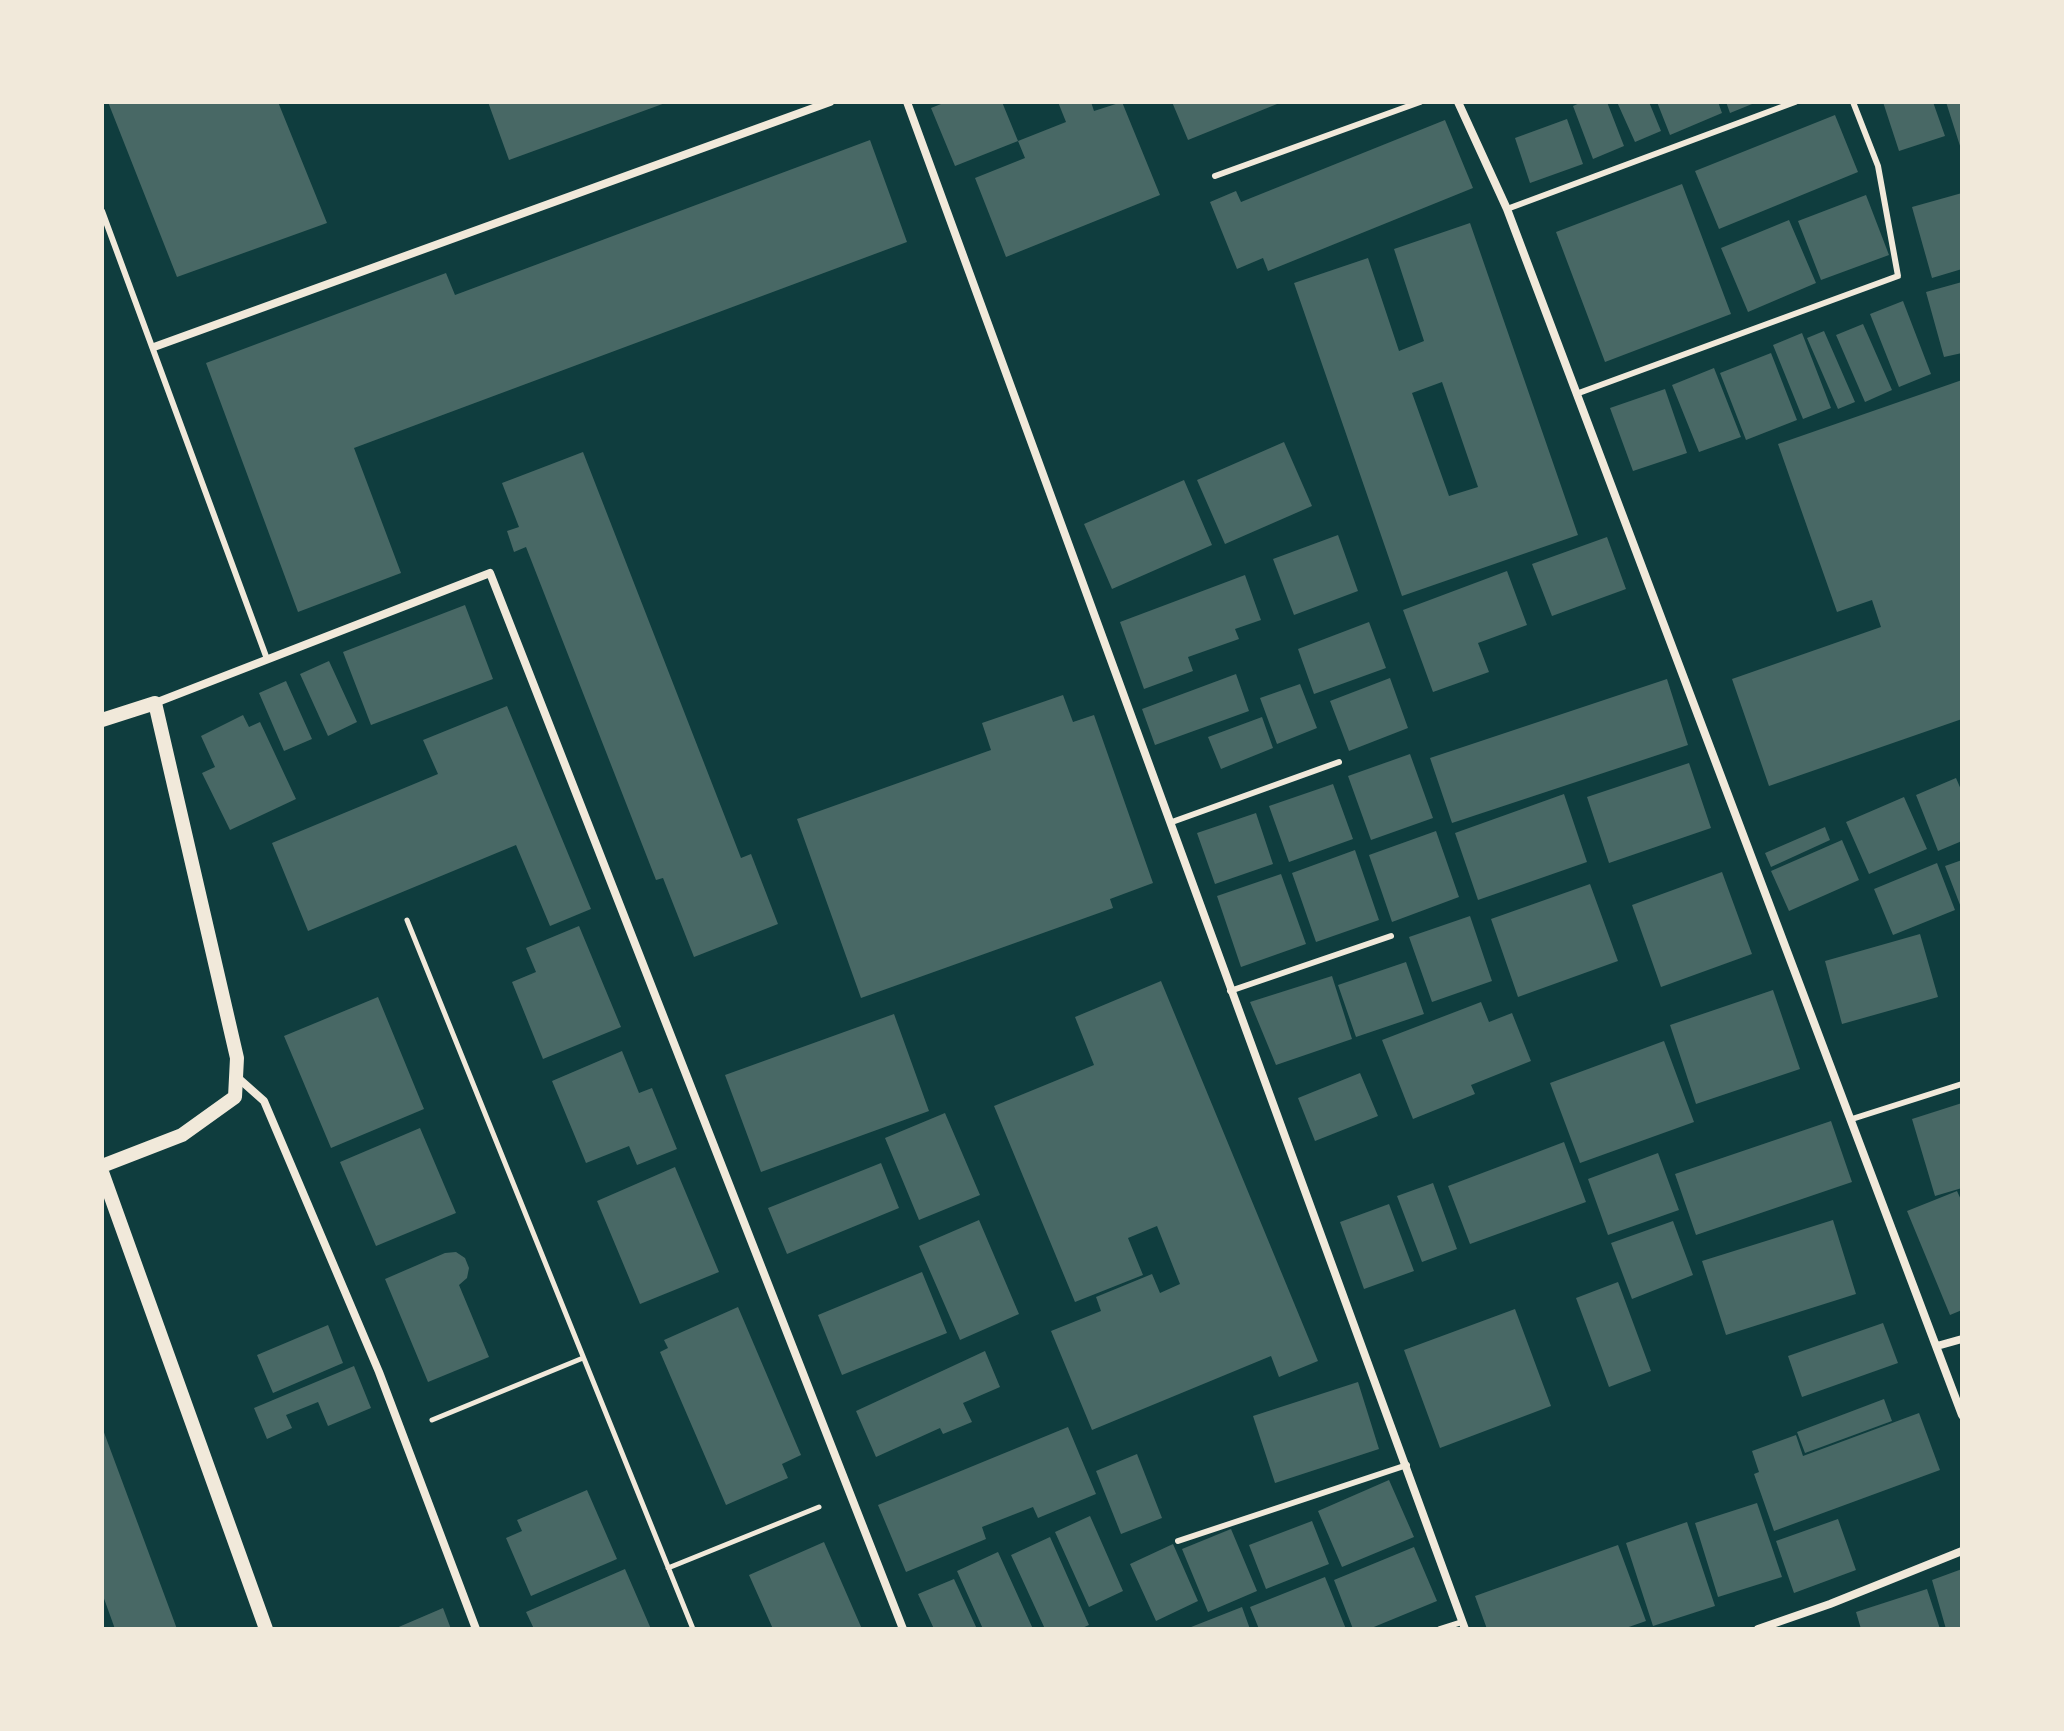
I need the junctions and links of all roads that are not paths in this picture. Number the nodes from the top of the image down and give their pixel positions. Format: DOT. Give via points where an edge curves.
graph roads {
  1 [pos="830,102"];
  2 [pos="907,102"];
  3 [pos="1420,102"];
  4 [pos="1458,102"];
  5 [pos="1795,102"];
  6 [pos="1853,102"];
  7 [pos="1215,176"];
  8 [pos="1507,209"];
  9 [pos="102,211"];
  10 [pos="154,347"];
  11 [pos="1576,394"];
  12 [pos="267,659"];
  13 [pos="155,703"];
  14 [pos="102,720"];
  15 [pos="1339,762"];
  16 [pos="1172,822"];
  17 [pos="1391,936"];
  18 [pos="1230,991"];
  19 [pos="236,1076"];
  20 [pos="1962,1084"];
  21 [pos="1852,1119"];
  22 [pos="102,1169"];
  23 [pos="1962,1339"];
  24 [pos="1937,1346"];
  25 [pos="1962,1415"];
  26 [pos="1407,1465"];
  27 [pos="1178,1541"];
  28 [pos="1962,1551"];
  29 [pos="1463,1625"];
  30 [pos="266,1629"];
  31 [pos="476,1629"];
  32 [pos="903,1629"];
  33 [pos="1440,1629"];
  34 [pos="1758,1629"];
  1 -- 10 [label="street"];
  2 -- 16 [label="street"];
  3 -- 7 [label="lane"];
  4 -- 8 [label="street"];
  5 -- 8 [label="lane"];
  6 -- 11 [label="lane" via="1878,166 1898,276"];
  8 -- 11 [label="street"];
  9 -- 10 [label="lane"];
  10 -- 12 [label="lane"];
  11 -- 21 [label="street"];
  12 -- 13 [label="street"];
  12 -- 32 [label="street" via="490,573"];
  13 -- 14 [label="street"];
  13 -- 19 [label="street" via="237,1058"];
  15 -- 16 [label="lane"];
  16 -- 18 [label="street"];
  17 -- 18 [label="lane"];
  18 -- 26 [label="street"];
  19 -- 22 [label="street" via="235,1097 182,1135"];
  19 -- 31 [label="street" via="264,1101 379,1372"];
  20 -- 21 [label="lane"];
  21 -- 24 [label="street"];
  22 -- 30 [label="street"];
  23 -- 24 [label="street"];
  24 -- 25 [label="street"];
  26 -- 27 [label="lane"];
  26 -- 29 [label="street"];
  28 -- 34 [label="street"];
  29 -- 33 [label="lane"];
}
